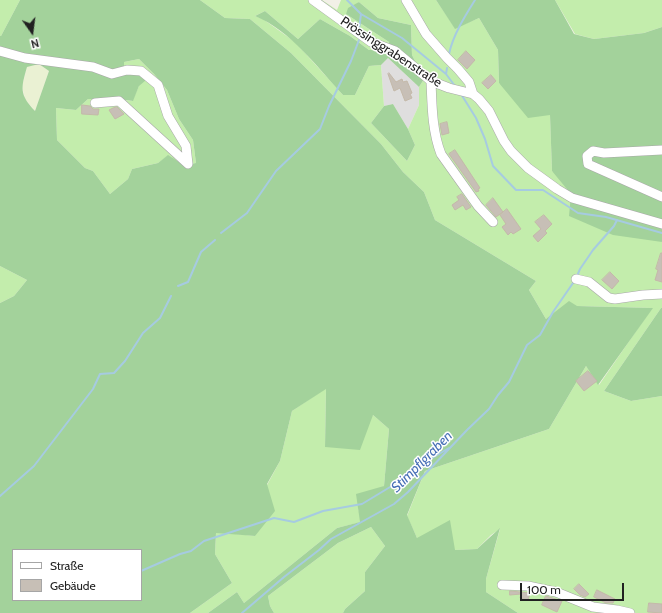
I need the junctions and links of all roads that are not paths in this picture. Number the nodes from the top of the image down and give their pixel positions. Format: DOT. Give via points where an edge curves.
graph roads {
  1 [pos="313,0"];
  2 [pos="406,0"];
  3 [pos="0,51"];
  4 [pos="432,81"];
  5 [pos="473,94"];
  6 [pos="95,103"];
  7 [pos="662,150"];
  8 [pos="662,197"];
  9 [pos="493,222"];
  10 [pos="662,224"];
  11 [pos="576,279"];
  12 [pos="662,294"];
  13 [pos="502,585"];
  14 [pos="630,613"];
  1 -- 4 [label="street, Prössinggrabenstraße" via="371,42 395,51"];
  2 -- 5 [label="street" via="426,34 469,82"];
  3 -- 6 [label="street" via="25,58 93,66 112,74 127,70 141,71 158,85 168,116 186,146 188,164 119,101"];
  4 -- 5 [label="street, Prössinggrabenstraße"];
  4 -- 9 [label="street" via="432,111 441,154 478,206"];
  5 -- 10 [label="street" via="484,103 504,141 518,159 557,189 572,198"];
  7 -- 8 [label="street" via="604,153 593,151 587,156 588,164"];
  11 -- 12 [label="street" via="589,282 609,298"];
  13 -- 14 [label="street" via="528,586 556,592 593,607"];
}
